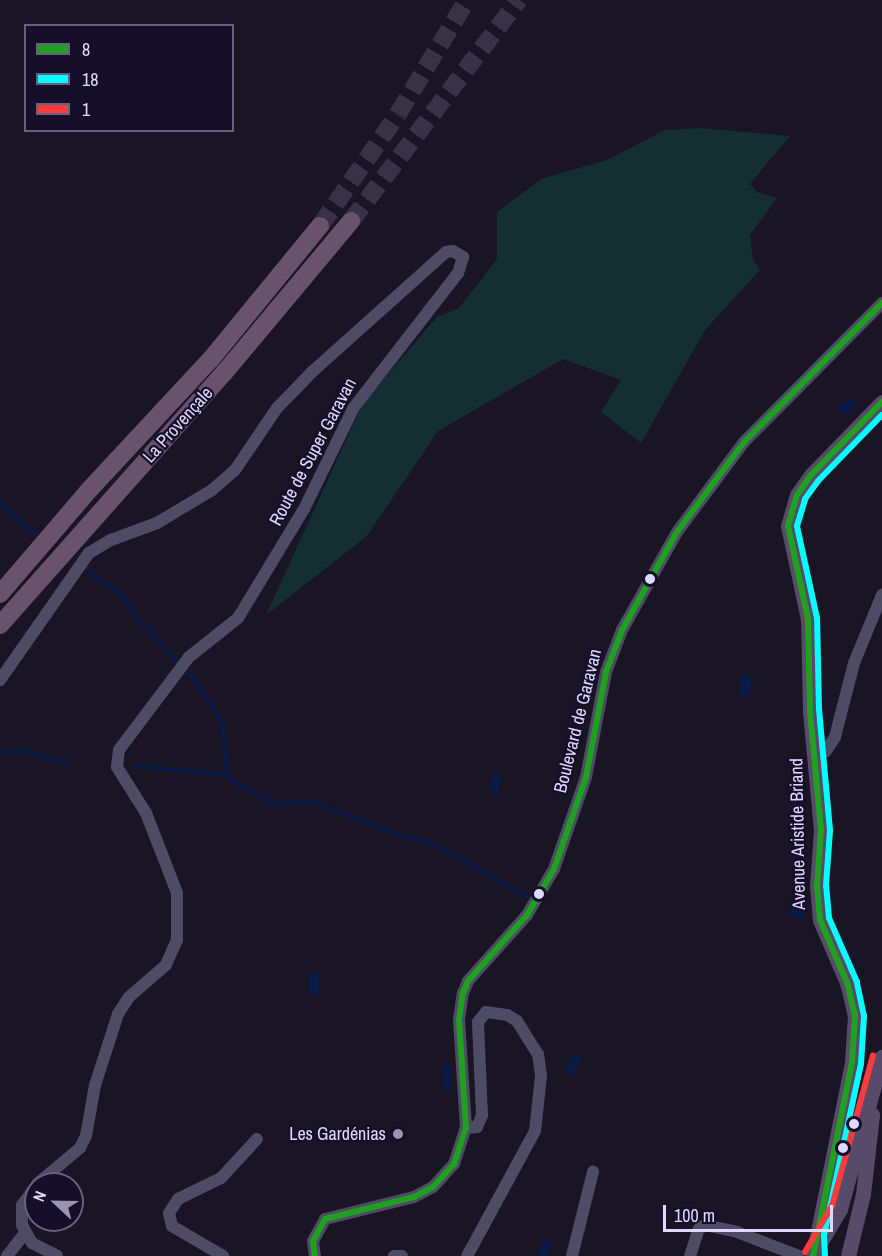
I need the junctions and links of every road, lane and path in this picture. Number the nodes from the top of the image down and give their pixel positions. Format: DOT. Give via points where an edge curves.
graph roads {
  1 [pos="351,221"];
  2 [pos="320,226"];
  3 [pos="882,303"];
  4 [pos="882,402"];
  5 [pos="0,594"];
  6 [pos="882,595"];
  7 [pos="0,625"];
  8 [pos="0,680"];
  9 [pos="817,754"];
  10 [pos="882,1057"];
  11 [pos="873,1094"];
  12 [pos="466,1128"];
  13 [pos="257,1139"];
  14 [pos="52,1172"];
  15 [pos="593,1172"];
  16 [pos="24,1202"];
  17 [pos="861,1204"];
  18 [pos="840,1209"];
  19 [pos="832,1227"];
  20 [pos="24,1234"];
  21 [pos="854,1250"];
  22 [pos="811,1255"];
  23 [pos="7,1256"];
  24 [pos="57,1256"];
  25 [pos="223,1256"];
  26 [pos="315,1256"];
  27 [pos="394,1256"];
  28 [pos="402,1256"];
  29 [pos="467,1256"];
  30 [pos="572,1256"];
  31 [pos="690,1256"];
  1 -- 7 [label="highway, La Provençale" via="224,373"];
  2 -- 5 [label="highway, La Provençale" via="212,359 90,489"];
  3 -- 12 [label="street, Boulevard de Garavan" via="744,442 677,532 622,630 606,672 586,777 554,869 527,915 468,981 463,993 459,1020"];
  4 -- 9 [label="main road, Avenue Aristide Briand" via="811,475 790,513 790,542 808,619 810,711"];
  6 -- 9 [label="street" via="854,663 835,737 826,751"];
  8 -- 14 [label="street, Route de Super Garavan" via="89,553 111,540 157,523 212,490 235,470 277,408 313,370 446,252 463,257 458,273 354,407 304,509 238,618 189,657 119,750 117,766 146,813 177,893 177,940 166,965 129,997 113,1025 95,1085 86,1136 80,1148"];
  9 -- 22 [label="main road, Avenue Aristide Briand" via="820,920 852,998 856,1034"];
  10 -- 11 [label="main road"];
  11 -- 17 [label="main road"];
  11 -- 18 [label="main road"];
  12 -- 26 [label="street, Boulevard de Garavan" via="454,1164 433,1187 414,1197 325,1219 313,1241"];
  12 -- 29 [label="street" via="477,1127 482,1115 478,1022 486,1012 507,1016 517,1021 538,1054 541,1076 535,1131"];
  13 -- 25 [label="street" via="221,1178 178,1199 169,1213 172,1226"];
  15 -- 30 [label="street"];
  16 -- 20 [label="street, Route de Super Garavan"];
  17 -- 18 [label="main road"];
  17 -- 21 [label="main road"];
  18 -- 19 [label="main road"];
  19 -- 21 [label="main road"];
  19 -- 22 [label="main road"];
  20 -- 23 [label="street"];
  20 -- 24 [label="street" via="32,1243"];
  22 -- 31 [label="street" via="705,1225 699,1229"];
  27 -- 28 [label="street"];
}
